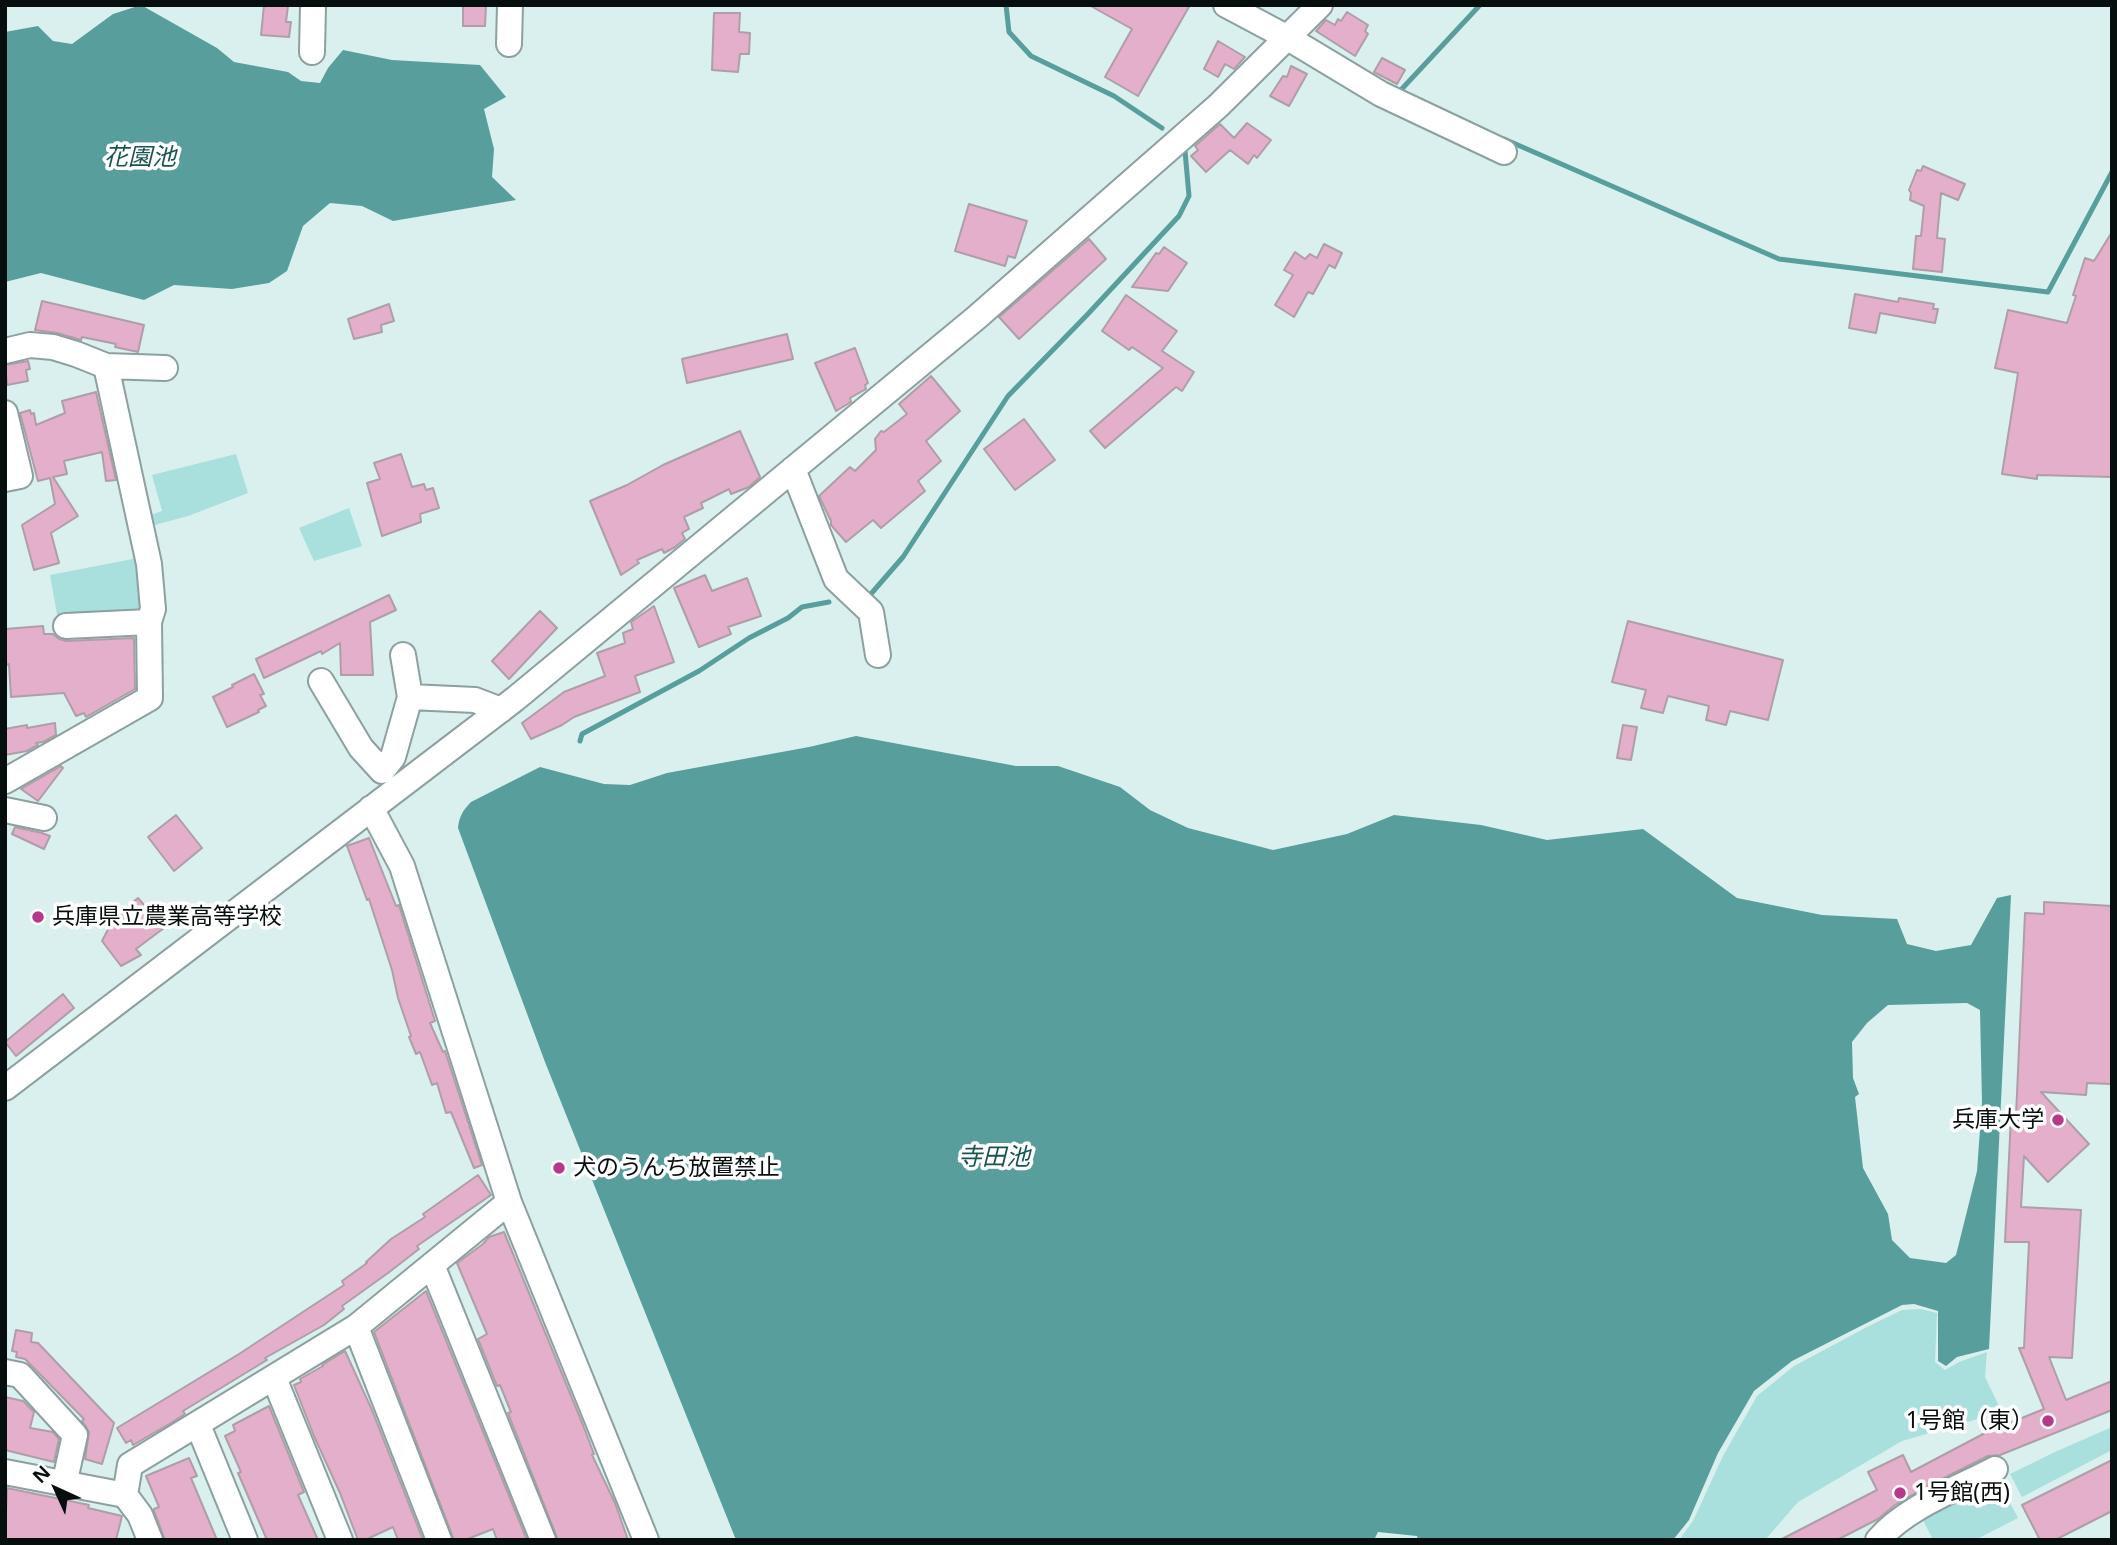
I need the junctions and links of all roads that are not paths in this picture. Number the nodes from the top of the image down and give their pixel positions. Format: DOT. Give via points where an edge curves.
graph roads {
  1 [pos="313,5"];
  2 [pos="510,5"];
  3 [pos="1226,5"];
  4 [pos="1320,5"];
  5 [pos="1289,38"];
  6 [pos="509,44"];
  7 [pos="312,52"];
  8 [pos="1504,152"];
  9 [pos="5,351"];
  10 [pos="106,366"];
  11 [pos="165,368"];
  12 [pos="5,413"];
  13 [pos="793,470"];
  14 [pos="5,479"];
  15 [pos="149,622"];
  16 [pos="66,626"];
  17 [pos="403,654"];
  18 [pos="878,655"];
  19 [pos="321,681"];
  20 [pos="410,698"];
  21 [pos="501,710"];
  22 [pos="5,781"];
  23 [pos="371,808"];
  24 [pos="5,810"];
  25 [pos="44,818"];
  26 [pos="5,1088"];
  27 [pos="509,1202"];
  28 [pos="432,1265"];
  29 [pos="356,1327"];
  30 [pos="5,1372"];
  31 [pos="274,1378"];
  32 [pos="198,1425"];
  33 [pos="1994,1469"];
  34 [pos="5,1472"];
  35 [pos="64,1485"];
  36 [pos="125,1495"];
  37 [pos="150,1540"];
  38 [pos="245,1540"];
  39 [pos="341,1540"];
  40 [pos="439,1540"];
  41 [pos="542,1540"];
  42 [pos="646,1540"];
  43 [pos="1878,1540"];
  1 -- 7 [label="street"];
  2 -- 6 [label="street"];
  3 -- 5 [label="street"];
  4 -- 5 [label="street"];
  5 -- 8 [label="street" via="1381,94"];
  5 -- 13 [label="street" via="976,318"];
  9 -- 10 [label="street" via="30,345 53,347"];
  10 -- 11 [label="street"];
  10 -- 15 [label="street" via="149,564 153,609"];
  12 -- 14 [label="street" via="20,476"];
  13 -- 18 [label="street" via="836,579 871,612"];
  13 -- 21 [label="street"];
  15 -- 16 [label="street"];
  15 -- 22 [label="street" via="150,698"];
  17 -- 20 [label="street"];
  19 -- 20 [label="street" via="361,748 382,771 393,757"];
  20 -- 21 [label="street" via="475,700"];
  21 -- 23 [label="street"];
  23 -- 26 [label="street"];
  23 -- 27 [label="street" via="402,866"];
  24 -- 25 [label="street"];
  27 -- 28 [label="street"];
  27 -- 42 [label="street"];
  28 -- 29 [label="street"];
  28 -- 41 [label="street"];
  29 -- 31 [label="street"];
  29 -- 40 [label="street"];
  30 -- 35 [label="street" via="20,1375 75,1435"];
  31 -- 32 [label="street"];
  31 -- 39 [label="street"];
  32 -- 36 [label="street" via="130,1465"];
  32 -- 38 [label="street"];
  33 -- 43 [label="street" via="1909,1513"];
  34 -- 35 [label="street"];
  35 -- 36 [label="street"];
  36 -- 37 [label="street"];
}
